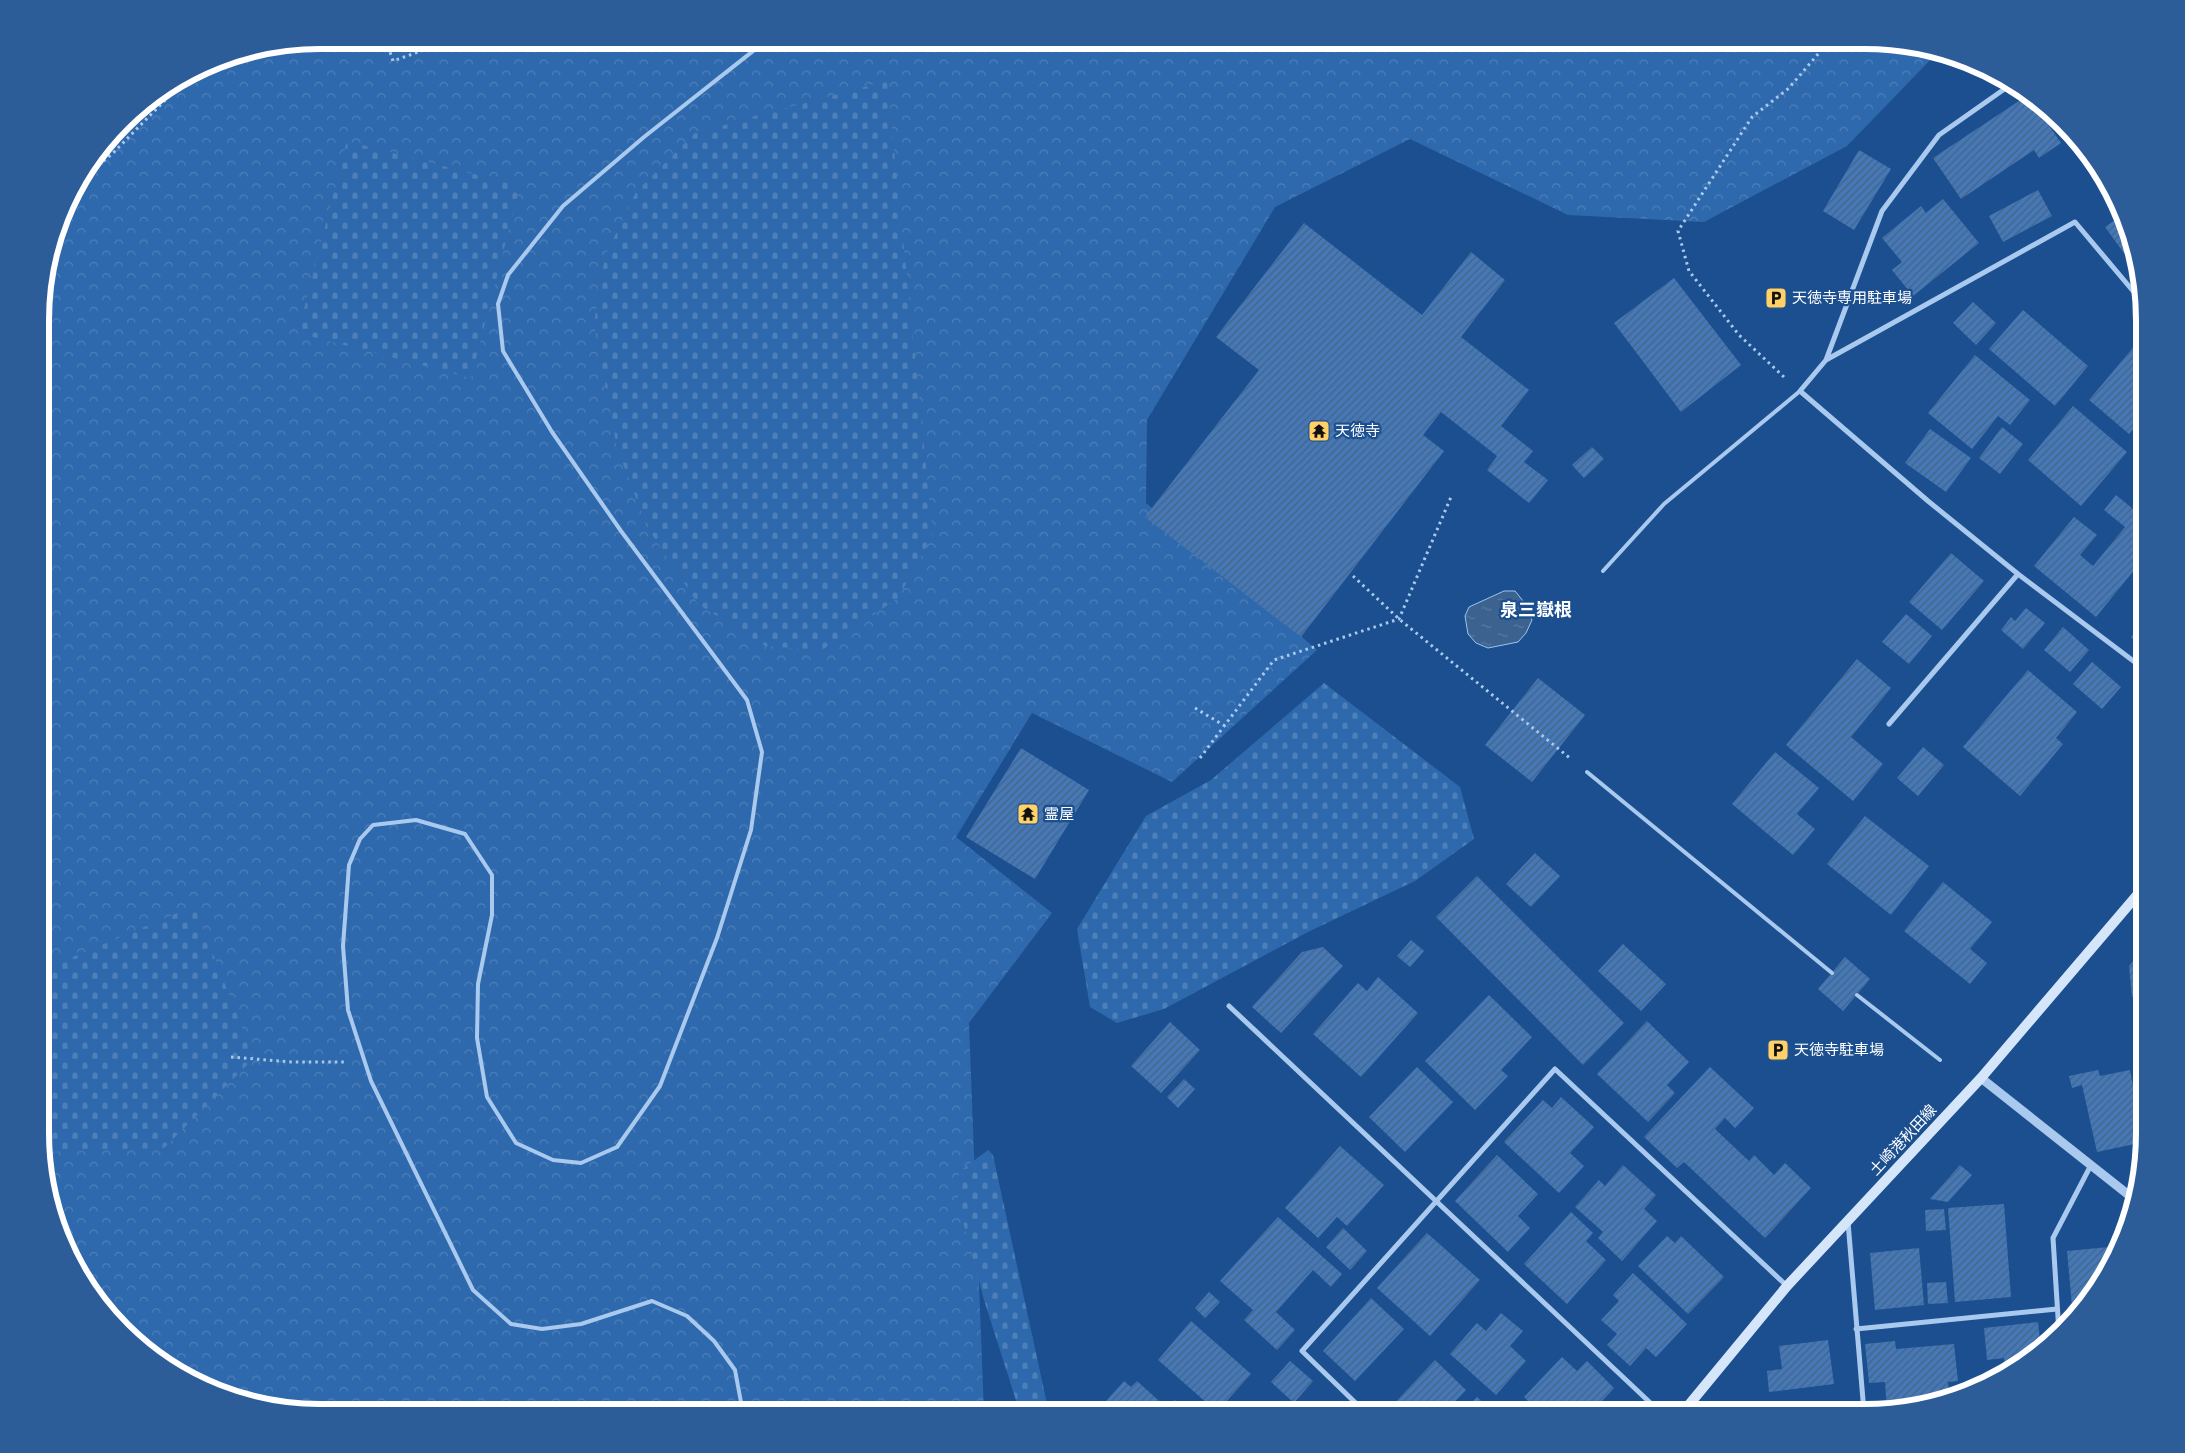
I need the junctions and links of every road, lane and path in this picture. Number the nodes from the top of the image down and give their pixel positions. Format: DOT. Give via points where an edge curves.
graph roads {
  1 [pos="389,49"];
  2 [pos="428,49"];
  3 [pos="756,49"];
  4 [pos="1822,49"];
  5 [pos="2006,88"];
  6 [pos="174,91"];
  7 [pos="96,167"];
  8 [pos="2135,293"];
  9 [pos="1826,360"];
  10 [pos="1800,391"];
  11 [pos="1451,497"];
  12 [pos="1603,571"];
  13 [pos="2018,574"];
  14 [pos="1352,576"];
  15 [pos="1399,619"];
  16 [pos="2136,663"];
  17 [pos="1195,708"];
  18 [pos="1889,724"];
  19 [pos="1225,726"];
  20 [pos="1200,758"];
  21 [pos="1587,772"];
  22 [pos="2136,896"];
  23 [pos="1832,973"];
  24 [pos="1857,995"];
  25 [pos="1229,1006"];
  26 [pos="231,1057"];
  27 [pos="1940,1060"];
  28 [pos="364,1061"];
  29 [pos="1980,1078"];
  30 [pos="2091,1165"];
  31 [pos="2129,1195"];
  32 [pos="1434,1202"];
  33 [pos="1848,1222"];
  34 [pos="1787,1286"];
  35 [pos="2057,1309"];
  36 [pos="2058,1324"];
  37 [pos="1856,1328"];
  38 [pos="741,1404"];
  39 [pos="1357,1404"];
  40 [pos="1651,1404"];
  41 [pos="1690,1404"];
  42 [pos="1863,1404"];
  1 -- 2 [label="path" via="393,62"];
  3 -- 28 [label="lane" via="563,206 508,275 498,304 503,351 562,447 747,700 762,752 752,830 717,938 660,1086 617,1147 581,1163 553,1160 516,1144 487,1097 477,1038 478,984 492,915 492,875 465,834 416,820 373,825 360,838 348,865 343,946 348,1010"];
  4 -- 10 [label="path" via="1788,88 1752,117 1678,231 1689,271 1739,335"];
  5 -- 9 [label="street" via="1939,135 1882,211"];
  6 -- 7 [label="path"];
  8 -- 9 [label="street" via="2075,222"];
  9 -- 10 [label="street"];
  10 -- 12 [label="lane" via="1664,504"];
  10 -- 13 [label="street" via="1928,502"];
  11 -- 15 [label="path"];
  13 -- 16 [label="street"];
  13 -- 18 [label="street"];
  14 -- 15 [label="path"];
  15 -- 19 [label="path" via="1274,660"];
  15 -- 21 [label="path"];
  17 -- 19 [label="path"];
  19 -- 20 [label="path"];
  21 -- 23 [label="lane"];
  22 -- 29 [label="main road, 土崎港秋田線"];
  24 -- 27 [label="lane"];
  25 -- 32 [label="street"];
  26 -- 28 [label="path" via="291,1062"];
  28 -- 38 [label="lane" via="370,1081 473,1290 510,1324 542,1329 582,1324 652,1301 687,1316 714,1341 735,1370"];
  29 -- 30 [label="street"];
  29 -- 33 [label="main road, 土崎港秋田線"];
  30 -- 31 [label="street"];
  30 -- 35 [label="street" via="2053,1238"];
  32 -- 34 [label="street" via="1555,1069"];
  32 -- 39 [label="street" via="1302,1351"];
  32 -- 40 [label="street"];
  33 -- 34 [label="main road, 土崎港秋田線"];
  33 -- 37 [label="street"];
  34 -- 41 [label="main road, 土崎港秋田線"];
  35 -- 36 [label="street"];
  35 -- 37 [label="street"];
  37 -- 42 [label="street"];
}
